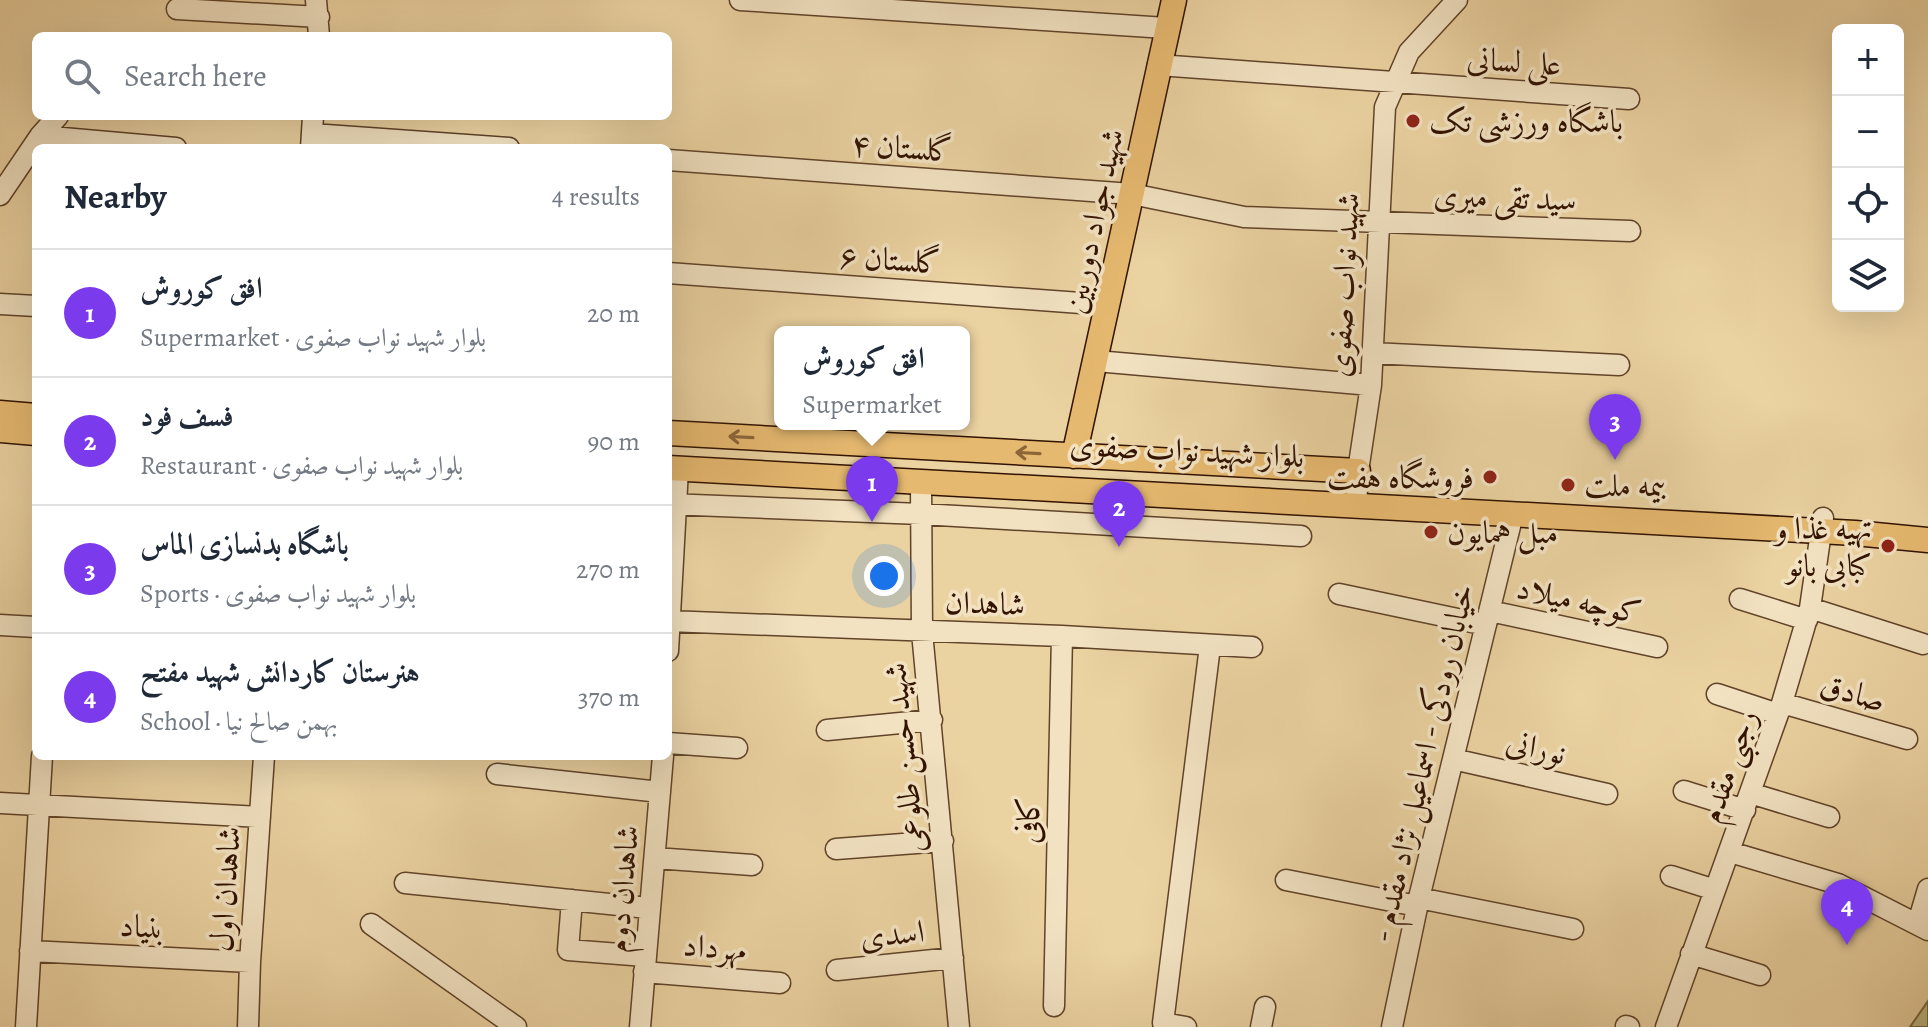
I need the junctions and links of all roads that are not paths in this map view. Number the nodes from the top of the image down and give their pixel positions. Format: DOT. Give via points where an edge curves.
graph roads {
  1 [pos="740,0"];
  2 [pos="1174,0"];
  3 [pos="1457,0"];
  4 [pos="177,9"];
  5 [pos="318,18"];
  6 [pos="1166,28"];
  7 [pos="1158,65"];
  8 [pos="1396,84"];
  9 [pos="1629,99"];
  10 [pos="54,120"];
  11 [pos="312,133"];
  12 [pos="40,136"];
  13 [pos="35,144"];
  14 [pos="131,144"];
  15 [pos="439,144"];
  16 [pos="32,148"];
  17 [pos="672,160"];
  18 [pos="1132,194"];
  19 [pos="0,195"];
  20 [pos="1377,222"];
  21 [pos="1630,231"];
  22 [pos="672,273"];
  23 [pos="0,304"];
  24 [pos="1108,305"];
  25 [pos="32,306"];
  26 [pos="1372,353"];
  27 [pos="1096,361"];
  28 [pos="1619,365"];
  29 [pos="1371,385"];
  30 [pos="0,413"];
  31 [pos="32,416"];
  32 [pos="0,430"];
  33 [pos="32,433"];
  34 [pos="672,433"];
  35 [pos="1074,456"];
  36 [pos="672,463"];
  37 [pos="672,463"];
  38 [pos="921,482"];
  39 [pos="1357,489"];
  40 [pos="672,504"];
  41 [pos="921,514"];
  42 [pos="1513,514"];
  43 [pos="1822,525"];
  44 [pos="1301,536"];
  45 [pos="1928,540"];
  46 [pos="1339,594"];
  47 [pos="1740,599"];
  48 [pos="1808,614"];
  49 [pos="1488,618"];
  50 [pos="672,621"];
  51 [pos="0,625"];
  52 [pos="32,627"];
  53 [pos="922,632"];
  54 [pos="1062,636"];
  55 [pos="1923,644"];
  56 [pos="1210,646"];
  57 [pos="1252,647"];
  58 [pos="1657,647"];
  59 [pos="1717,694"];
  60 [pos="1780,708"];
  61 [pos="932,720"];
  62 [pos="827,730"];
  63 [pos="1907,739"];
  64 [pos="672,743"];
  65 [pos="737,748"];
  66 [pos="1453,759"];
  67 [pos="42,760"];
  68 [pos="264,760"];
  69 [pos="663,760"];
  70 [pos="497,774"];
  71 [pos="1684,791"];
  72 [pos="660,792"];
  73 [pos="1607,794"];
  74 [pos="1748,802"];
  75 [pos="0,803"];
  76 [pos="39,805"];
  77 [pos="260,817"];
  78 [pos="1829,817"];
  79 [pos="943,841"];
  80 [pos="836,849"];
  81 [pos="1730,852"];
  82 [pos="655,858"];
  83 [pos="752,865"];
  84 [pos="1671,876"];
  85 [pos="1286,880"];
  86 [pos="405,883"];
  87 [pos="1928,889"];
  88 [pos="1715,890"];
  89 [pos="572,900"];
  90 [pos="1418,902"];
  91 [pos="648,908"];
  92 [pos="371,924"];
  93 [pos="1923,926"];
  94 [pos="1573,929"];
  95 [pos="30,951"];
  96 [pos="1691,954"];
  97 [pos="953,958"];
  98 [pos="250,962"];
  99 [pos="645,964"];
  100 [pos="837,970"];
  101 [pos="1760,975"];
  102 [pos="780,983"];
  103 [pos="1054,1006"];
  104 [pos="26,1027"];
  105 [pos="248,1027"];
  106 [pos="516,1027"];
  107 [pos="640,1027"];
  108 [pos="959,1027"];
  109 [pos="1186,1027"];
  110 [pos="1392,1027"];
  111 [pos="1666,1027"];
  1 -- 6 [label="street"];
  2 -- 6 [label="main road, شهید جواد دوربین"];
  3 -- 8 [label="street, شهید نواب صفوی" via="1409,52"];
  4 -- 5 [label="street"];
  6 -- 7 [label="main road, شهید جواد دوربین"];
  7 -- 8 [label="street, علی لسانی"];
  7 -- 18 [label="main road, شهید جواد دوربین"];
  8 -- 9 [label="street, علی لسانی"];
  8 -- 20 [label="street, شهید نواب صفوی" via="1385,107"];
  10 -- 12 [label="street"];
  11 -- 15 [label="street"];
  12 -- 13 [label="street"];
  12 -- 14 [label="street"];
  16 -- 19 [label="street"];
  17 -- 18 [label="street, گلستان ۴"];
  18 -- 20 [label="street, گلستان ۴" via="1244,217"];
  18 -- 24 [label="main road, شهید جواد دوربین"];
  20 -- 21 [label="street, سید تقی میری"];
  20 -- 26 [label="street, شهید نواب صفوی"];
  22 -- 24 [label="street, گلستان ۶"];
  23 -- 25 [label="street"];
  24 -- 27 [label="main road, شهید جواد دوربین"];
  26 -- 28 [label="street"];
  26 -- 29 [label="street, شهید نواب صفوی"];
  27 -- 29 [label="street"];
  27 -- 35 [label="main road, شهید جواد دوربین"];
  29 -- 39 [label="street, شهید نواب صفوی"];
  30 -- 31 [label="main road"];
  32 -- 33 [label="main road"];
  35 -- 34 [label="main road, one-way"];
  35 -- 39 [label="main road"];
  36 -- 39 [label="main road, بلوار شهید نواب صفوی"];
  37 -- 38 [label="main road, بلوار شهید نواب صفوی"];
  38 -- 39 [label="main road, بلوار شهید نواب صفوی"];
  38 -- 41 [label="street, شهید حسن طلوعی"];
  39 -- 42 [label="main road, بلوار شهید نواب صفوی"];
  39 -- 43 [label="main road, بلوار شهید نواب صفوی"];
  40 -- 41 [label="street"];
  41 -- 44 [label="street"];
  41 -- 53 [label="street, شهید حسن طلوعی"];
  42 -- 43 [label="main road, بلوار شهید نواب صفوی"];
  42 -- 49 [label="street, - خیابان رودکی - اسماعیل نژاد مقدم"];
  43 -- 45 [label="main road, بلوار شهید نواب صفوی"];
  43 -- 48 [label="street, رجبی مقدم"];
  46 -- 49 [label="street, کوچه میلاد"];
  47 -- 48 [label="street"];
  48 -- 55 [label="street"];
  48 -- 60 [label="street, رجبی مقدم"];
  49 -- 58 [label="street, کوچه میلاد"];
  49 -- 66 [label="street, - خیابان رودکی - اسماعیل نژاد مقدم"];
  50 -- 53 [label="street, شاهدان"];
  51 -- 52 [label="street"];
  53 -- 54 [label="street, شاهدان"];
  53 -- 61 [label="street, شهید حسن طلوعی"];
  54 -- 56 [label="street, شاهدان"];
  54 -- 103 [label="street, کافی"];
  56 -- 57 [label="street, شاهدان"];
  56 -- 109 [label="street" via="1163,1023"];
  59 -- 60 [label="street, صادق"];
  60 -- 63 [label="street, صادق"];
  60 -- 74 [label="street, رجبی مقدم"];
  61 -- 62 [label="street"];
  61 -- 79 [label="street, شهید حسن طلوعی"];
  64 -- 65 [label="street"];
  66 -- 73 [label="street, نورانی"];
  66 -- 90 [label="street, - خیابان رودکی - اسماعیل نژاد مقدم"];
  67 -- 76 [label="street"];
  68 -- 77 [label="street, شاهدان اول"];
  69 -- 72 [label="street, شاهدان دوم"];
  70 -- 72 [label="street"];
  71 -- 74 [label="street"];
  72 -- 82 [label="street, شاهدان دوم"];
  74 -- 78 [label="street"];
  74 -- 81 [label="street, رجبی مقدم"];
  75 -- 76 [label="street"];
  76 -- 77 [label="street"];
  76 -- 95 [label="street"];
  77 -- 98 [label="street, شاهدان اول"];
  79 -- 80 [label="street"];
  79 -- 97 [label="street, شهید حسن طلوعی"];
  81 -- 88 [label="street, رجبی مقدم"];
  81 -- 93 [label="street" via="1838,884"];
  82 -- 83 [label="street"];
  82 -- 91 [label="street, شاهدان دوم"];
  84 -- 88 [label="street"];
  85 -- 90 [label="street"];
  86 -- 89 [label="street"];
  87 -- 93 [label="street"];
  88 -- 96 [label="street, رجبی مقدم"];
  89 -- 91 [label="street"];
  89 -- 99 [label="street, مهرداد" via="568,950"];
  90 -- 94 [label="street"];
  90 -- 110 [label="street, - خیابان رودکی - اسماعیل نژاد مقدم"];
  91 -- 99 [label="street, شاهدان دوم"];
  92 -- 106 [label="street"];
  95 -- 98 [label="street, بنیاد"];
  95 -- 104 [label="street"];
  96 -- 101 [label="street"];
  96 -- 111 [label="street, رجبی مقدم"];
  97 -- 100 [label="street, اسدی"];
  97 -- 108 [label="street, شهید حسن طلوعی"];
  98 -- 105 [label="street, شاهدان اول"];
  99 -- 102 [label="street, مهرداد"];
  99 -- 107 [label="street, شاهدان دوم"];
}
